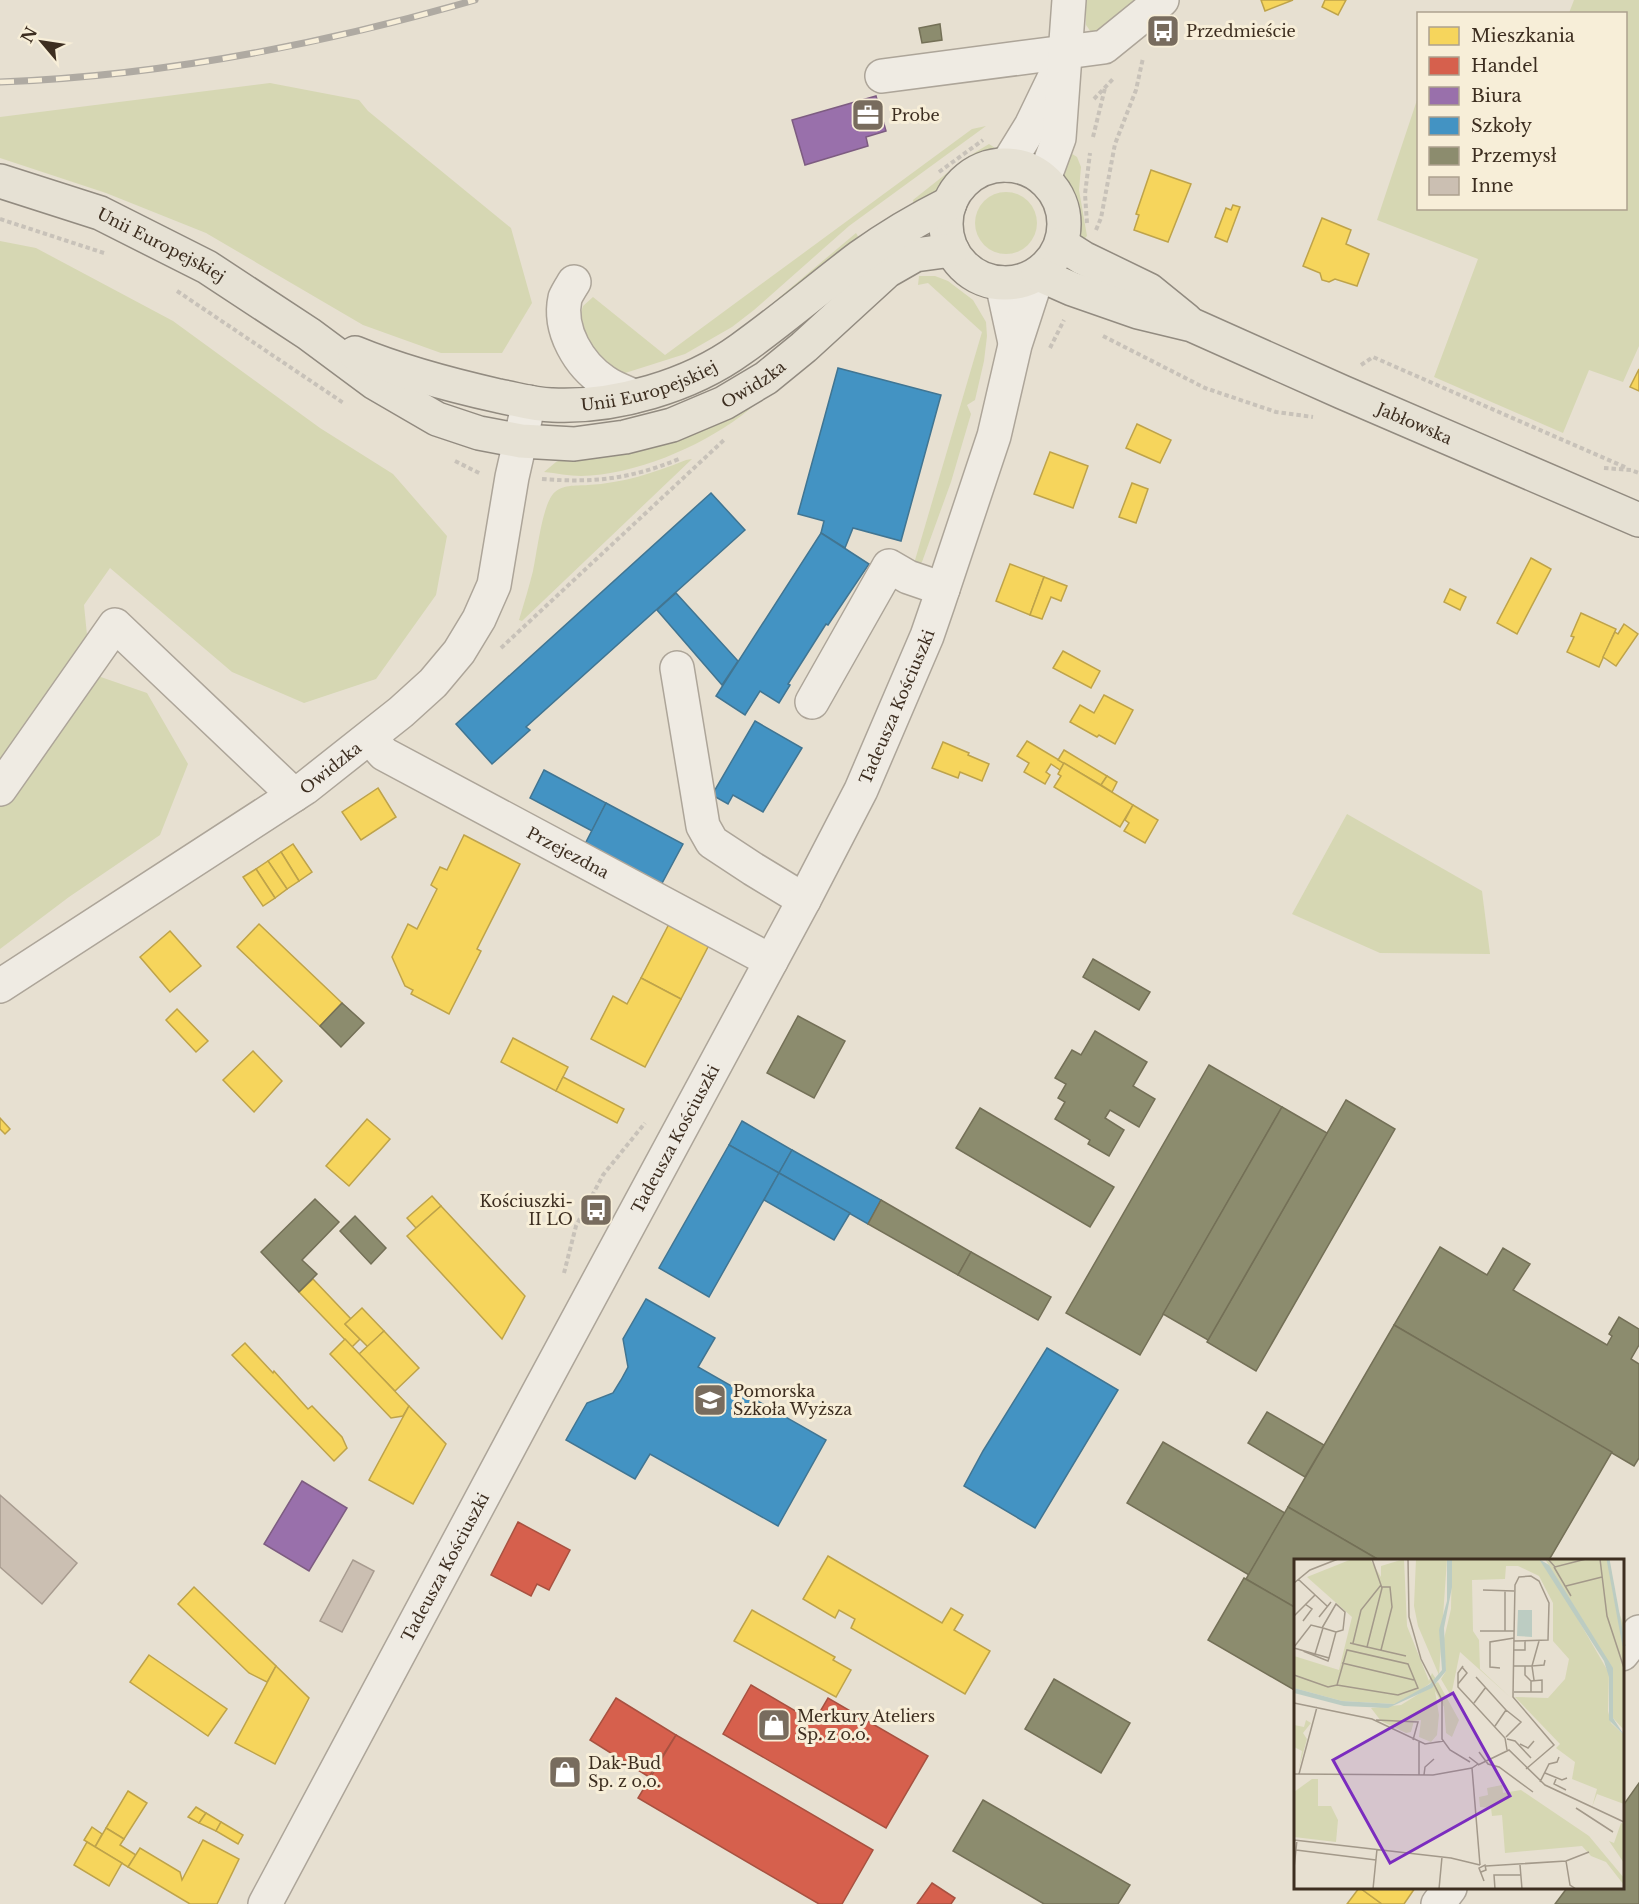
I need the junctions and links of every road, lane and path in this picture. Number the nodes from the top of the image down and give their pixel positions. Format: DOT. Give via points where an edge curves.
graph roads {
  1 [pos="1069,0"];
  2 [pos="1162,0"];
  3 [pos="1066,52"];
  4 [pos="1144,56"];
  5 [pos="1111,60"];
  6 [pos="882,76"];
  7 [pos="1105,88"];
  8 [pos="1090,108"];
  9 [pos="986,138"];
  10 [pos="1093,139"];
  11 [pos="1007,165"];
  12 [pos="1044,179"];
  13 [pos="0,181"];
  14 [pos="942,189"];
  15 [pos="0,219"];
  16 [pos="1093,236"];
  17 [pos="1061,244"];
  18 [pos="952,250"];
  19 [pos="105,254"];
  20 [pos="1038,274"];
  21 [pos="574,282"];
  22 [pos="1002,283"];
  23 [pos="174,288"];
  24 [pos="1192,325"];
  25 [pos="309,334"];
  26 [pos="1101,335"];
  27 [pos="1015,345"];
  28 [pos="1347,382"];
  29 [pos="634,396"];
  30 [pos="529,402"];
  31 [pos="355,409"];
  32 [pos="521,441"];
  33 [pos="1639,478"];
  34 [pos="1639,520"];
  35 [pos="943,589"];
  36 [pos="677,668"];
  37 [pos="812,702"];
  38 [pos="370,738"];
  39 [pos="0,789"];
  40 [pos="294,795"];
  41 [pos="804,900"];
  42 [pos="771,961"];
  43 [pos="0,986"];
  44 [pos="1639,1632"];
  45 [pos="1624,1653"];
  46 [pos="1449,1889"];
  47 [pos="265,1904"];
  48 [pos="1438,1904"];
  1 -- 3 [label="street"];
  2 -- 5 [label="street"];
  3 -- 5 [label="street"];
  3 -- 6 [label="street"];
  3 -- 11 [label="street" via="1031,126"];
  3 -- 12 [label="street" via="1059,138"];
  4 -- 16 [label="path" via="1136,90 1115,144 1101,218"];
  5 -- 7 [label="path"];
  5 -- 7 [label="path"];
  7 -- 8 [label="path"];
  7 -- 10 [label="path"];
  9 -- 14 [label="path"];
  11 -- 12 [label="main road" via="1027,169"];
  11 -- 14 [label="main road" via="989,167 958,187"];
  12 -- 17 [label="main road" via="1063,209"];
  13 -- 25 [label="main road, Unii Europejskiej" via="100,213 207,267"];
  14 -- 18 [label="main road"];
  14 -- 29 [label="main road, Unii Europejskiej" via="908,225 860,257 740,351 703,371"];
  15 -- 19 [label="path"];
  17 -- 20 [label="main road" via="1052,261"];
  17 -- 24 [label="main road, Jabłowska" via="1149,290"];
  18 -- 22 [label="main road" via="972,273"];
  18 -- 32 [label="main road, Owidzka" via="915,255 887,271 766,378 724,403 672,425 625,437 574,444"];
  20 -- 22 [label="main road" via="1015,283"];
  20 -- 24 [label="main road, Jabłowska" via="1138,312"];
  20 -- 27 [label="street, Tadeusza Kościuszki"];
  21 -- 29 [label="street" via="566,296 564,313 569,340 585,366 605,383"];
  22 -- 27 [label="street, Tadeusza Kościuszki"];
  23 -- 31 [label="path"];
  24 -- 28 [label="main road, Jabłowska"];
  25 -- 30 [label="main road, Unii Europejskiej" via="383,365 456,387"];
  25 -- 32 [label="main road, Unii Europejskiej" via="375,383 437,419"];
  26 -- 28 [label="path" via="1205,388 1276,412 1330,419"];
  27 -- 35 [label="street, Tadeusza Kościuszki" via="994,436"];
  28 -- 33 [label="path" via="1372,357 1631,470"];
  28 -- 34 [label="main road, Jabłowska"];
  29 -- 30 [label="main road, Unii Europejskiej" via="590,404"];
  30 -- 32 [label="street, Owidzka"];
  32 -- 38 [label="street, Owidzka" via="494,585 478,619 459,652 433,683"];
  35 -- 37 [label="street" via="888,566"];
  35 -- 41 [label="street, Tadeusza Kościuszki" via="861,790"];
  36 -- 41 [label="street" via="703,826 712,842"];
  38 -- 40 [label="street, Owidzka"];
  38 -- 42 [label="street, Przejezdna" via="384,754"];
  39 -- 40 [label="street" via="115,625"];
  40 -- 43 [label="street, Owidzka"];
  41 -- 42 [label="street, Tadeusza Kościuszki"];
  42 -- 47 [label="street, Tadeusza Kościuszki"];
  44 -- 45 [label="street"];
  46 -- 48 [label="street"];
}
